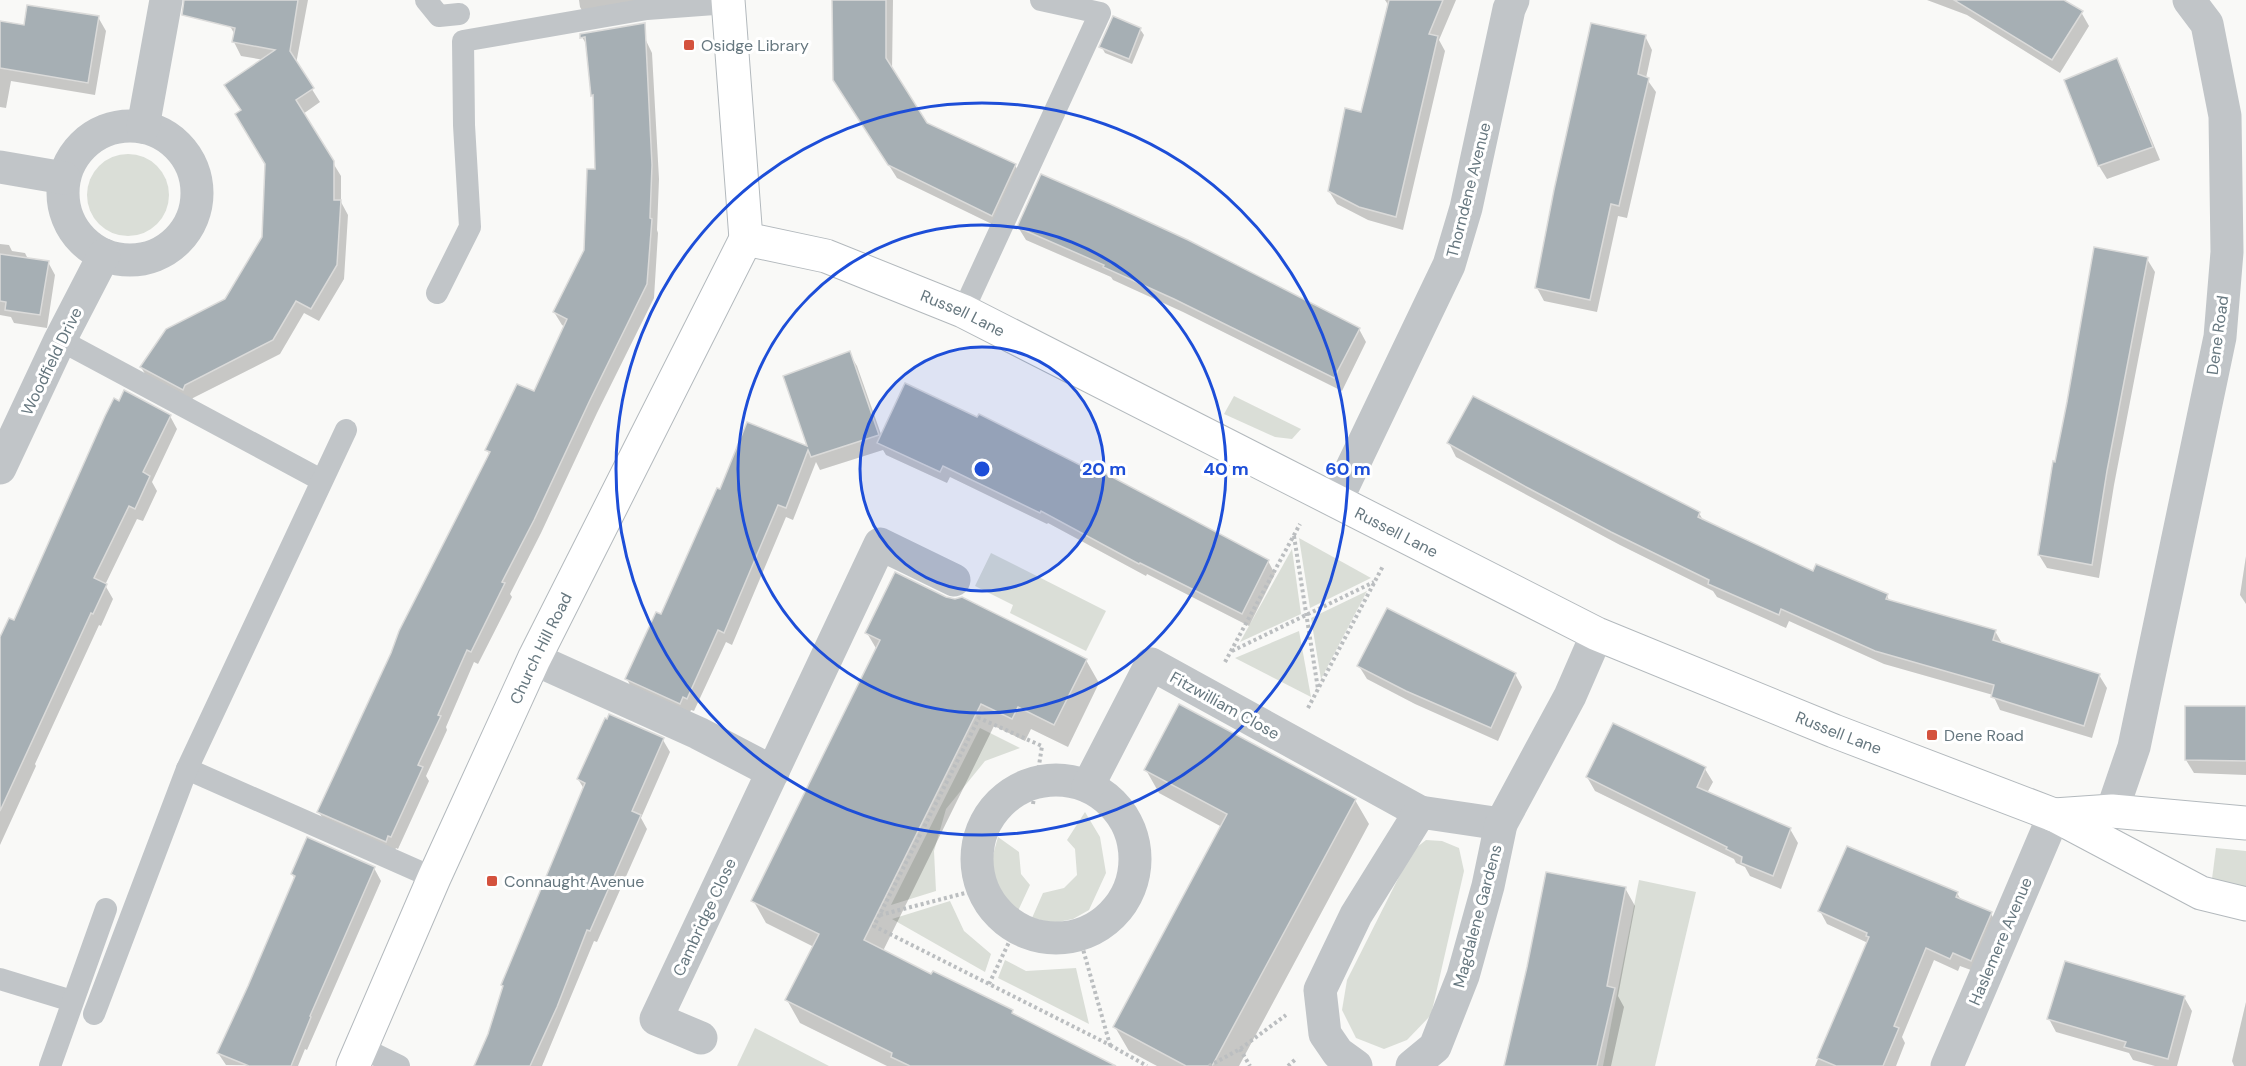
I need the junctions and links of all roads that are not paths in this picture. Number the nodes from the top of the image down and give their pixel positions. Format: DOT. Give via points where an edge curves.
graph roads {
  1 [pos="166,0"];
  2 [pos="426,0"];
  3 [pos="1041,0"];
  4 [pos="1513,0"];
  5 [pos="2189,0"];
  6 [pos="728,1"];
  7 [pos="459,14"];
  8 [pos="143,127"];
  9 [pos="0,167"];
  10 [pos="64,178"];
  11 [pos="746,239"];
  12 [pos="104,255"];
  13 [pos="437,293"];
  14 [pos="963,311"];
  15 [pos="60,340"];
  16 [pos="346,429"];
  17 [pos="8,430"];
  18 [pos="0,468"];
  19 [pos="321,480"];
  20 [pos="1327,496"];
  21 [pos="954,579"];
  22 [pos="1597,634"];
  23 [pos="534,659"];
  24 [pos="187,769"];
  25 [pos="773,772"];
  26 [pos="1088,786"];
  27 [pos="2112,811"];
  28 [pos="1420,812"];
  29 [pos="2054,815"];
  30 [pos="2246,823"];
  31 [pos="1501,824"];
  32 [pos="434,878"];
  33 [pos="2246,904"];
  34 [pos="106,909"];
  35 [pos="0,979"];
  36 [pos="72,1001"];
  37 [pos="94,1014"];
  38 [pos="701,1038"];
  39 [pos="357,1057"];
  40 [pos="50,1066"];
  41 [pos="399,1066"];
  42 [pos="1356,1066"];
  43 [pos="1412,1066"];
  44 [pos="1947,1066"];
  1 -- 8 [label="street"];
  2 -- 7 [label="lane" via="440,16"];
  3 -- 14 [label="lane" via="1100,13"];
  4 -- 20 [label="street, Thorndene Avenue" via="1466,208 1449,265"];
  5 -- 27 [label="street, Dene Road" via="2207,24 2225,116 2227,252 2221,327 2134,747"];
  6 -- 11 [label="main road"];
  6 -- 13 [label="lane" via="647,9 463,41 470,227"];
  8 -- 10 [label="street" via="122,126 102,132 85,143"];
  8 -- 12 [label="street" via="164,135 181,150 193,169 197,191 194,213 184,233 168,248 148,258 125,260"];
  9 -- 10 [label="street"];
  10 -- 12 [label="street" via="63,196 75,231"];
  11 -- 14 [label="main road, Russell Lane" via="826,256"];
  11 -- 23 [label="main road, Church Hill Road"];
  12 -- 15 [label="street, Woodfield Drive"];
  14 -- 20 [label="main road, Russell Lane"];
  15 -- 17 [label="street, Woodfield Drive"];
  15 -- 19 [label="lane"];
  16 -- 19 [label="lane"];
  17 -- 18 [label="street, Woodfield Drive"];
  19 -- 24 [label="lane"];
  20 -- 22 [label="main road, Russell Lane"];
  21 -- 25 [label="street, Cambridge Close" via="880,544"];
  22 -- 29 [label="main road, Russell Lane"];
  22 -- 31 [label="street, Magdalene Gardens" via="1570,696"];
  23 -- 25 [label="street" via="698,733"];
  23 -- 32 [label="main road, Church Hill Road"];
  24 -- 32 [label="lane"];
  24 -- 37 [label="lane"];
  25 -- 38 [label="street, Cambridge Close" via="656,1018"];
  26 -- 26 [label="street" via="1060,780 1034,793 1011,793 993,810 980,835 976,865 981,889 994,910 1019,921 1029,934 1056,939 1079,935 1104,923 1123,903 1132,884 1136,856 1124,818 1106,797"];
  26 -- 28 [label="street, Fitzwilliam Close" via="1151,664"];
  27 -- 29 [label="main road, Russell Lane"];
  27 -- 30 [label="main road, Russell Lane"];
  28 -- 31 [label="street, Magdalene Gardens"];
  28 -- 42 [label="street" via="1356,915 1320,990 1325,1034 1338,1053"];
  29 -- 33 [label="main road, Russell Lane" via="2201,892"];
  29 -- 44 [label="street, Haslemere Avenue"];
  31 -- 43 [label="street, Magdalene Gardens" via="1463,976 1435,1047"];
  32 -- 39 [label="main road, Church Hill Road"];
  34 -- 36 [label="lane"];
  35 -- 36 [label="lane"];
  36 -- 40 [label="lane"];
  39 -- 41 [label="lane"];
}
